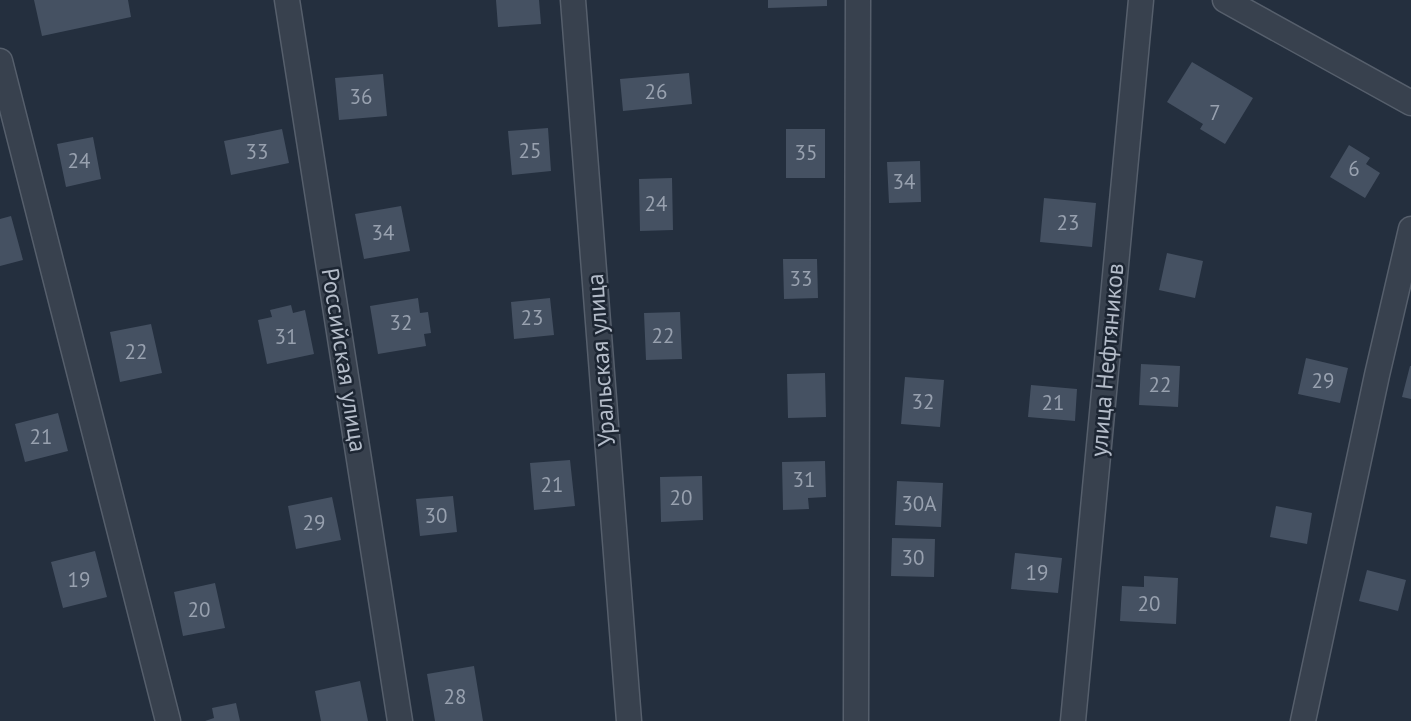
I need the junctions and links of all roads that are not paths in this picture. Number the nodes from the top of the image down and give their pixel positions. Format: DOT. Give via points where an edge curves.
graph roads {
  1 [pos="287,0"];
  2 [pos="573,0"];
  3 [pos="858,0"];
  4 [pos="1141,0"];
  5 [pos="1225,0"];
  6 [pos="0,61"];
  7 [pos="1411,103"];
  8 [pos="1411,229"];
  9 [pos="169,721"];
  10 [pos="400,721"];
  11 [pos="629,721"];
  12 [pos="856,721"];
  13 [pos="1073,721"];
  14 [pos="1303,721"];
  1 -- 10 [label="street, Российская улица"];
  2 -- 11 [label="street, Уральская улица"];
  3 -- 12 [label="street"];
  4 -- 13 [label="street, улица Нефтяников"];
  5 -- 7 [label="street"];
  6 -- 9 [label="street"];
  8 -- 14 [label="street"];
}
